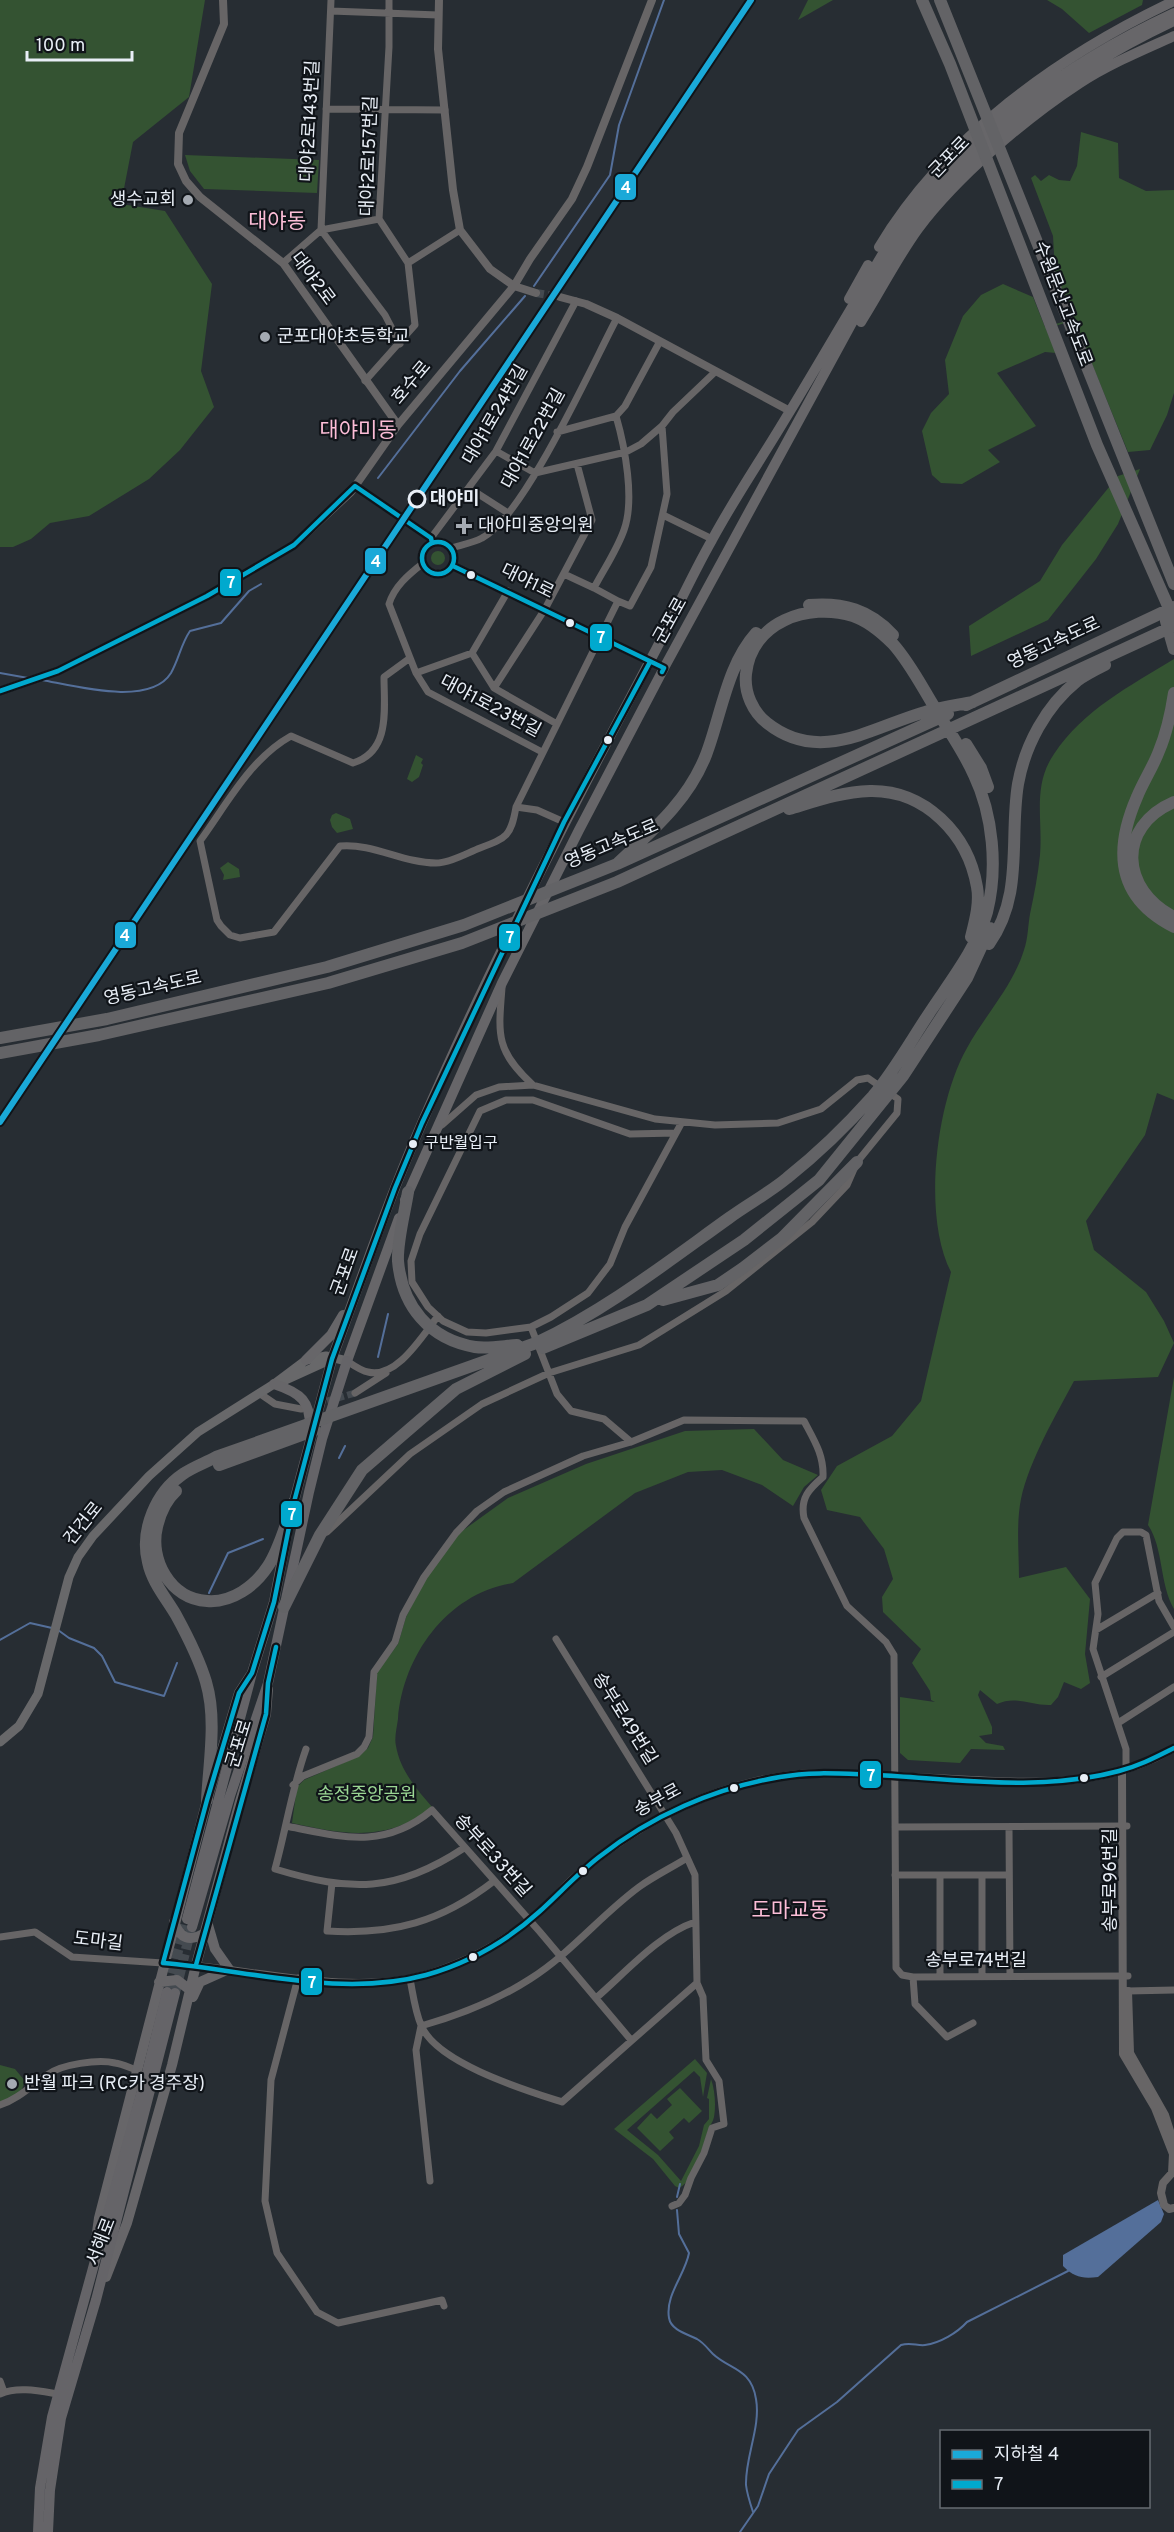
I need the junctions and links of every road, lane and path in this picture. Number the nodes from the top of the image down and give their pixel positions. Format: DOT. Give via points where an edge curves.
graph roads {
  1 [pos="223,0"];
  2 [pos="331,0"];
  3 [pos="389,0"];
  4 [pos="438,0"];
  5 [pos="652,0"];
  6 [pos="922,0"];
  7 [pos="940,0"];
  8 [pos="1174,1"];
  9 [pos="331,11"];
  10 [pos="389,12"];
  11 [pos="1174,13"];
  12 [pos="438,15"];
  13 [pos="1174,21"];
  14 [pos="1174,36"];
  15 [pos="326,109"];
  16 [pos="385,110"];
  17 [pos="445,110"];
  18 [pos="379,219"];
  19 [pos="321,230"];
  20 [pos="459,230"];
  21 [pos="283,263"];
  22 [pos="408,263"];
  23 [pos="514,286"];
  24 [pos="536,293"];
  25 [pos="560,297"];
  26 [pos="576,301"];
  27 [pos="616,318"];
  28 [pos="841,325"];
  29 [pos="659,343"];
  30 [pos="400,344"];
  31 [pos="716,372"];
  32 [pos="365,381"];
  33 [pos="819,385"];
  34 [pos="790,411"];
  35 [pos="616,416"];
  36 [pos="398,425"];
  37 [pos="662,426"];
  38 [pos="557,432"];
  39 [pos="496,451"];
  40 [pos="626,452"];
  41 [pos="577,464"];
  42 [pos="536,473"];
  43 [pos="355,486"];
  44 [pos="469,488"];
  45 [pos="384,506"];
  46 [pos="508,513"];
  47 [pos="663,515"];
  48 [pos="418,529"];
  49 [pos="712,539"];
  50 [pos="432,541"];
  51 [pos="451,548"];
  52 [pos="422,564"];
  53 [pos="453,566"];
  54 [pos="564,574"];
  55 [pos="1174,584"];
  56 [pos="594,588"];
  57 [pos="508,591"];
  58 [pos="1161,594"];
  59 [pos="618,601"];
  60 [pos="1174,608"];
  61 [pos="545,609"];
  62 [pos="1174,624"];
  63 [pos="601,638"];
  64 [pos="1174,649"];
  65 [pos="472,653"];
  66 [pos="410,658"];
  67 [pos="650,662"];
  68 [pos="664,668"];
  69 [pos="416,673"];
  70 [pos="921,679"];
  71 [pos="494,688"];
  72 [pos="0,691"];
  73 [pos="1174,693"];
  74 [pos="973,702"];
  75 [pos="557,724"];
  76 [pos="542,752"];
  77 [pos="1174,802"];
  78 [pos="516,807"];
  79 [pos="564,822"];
  80 [pos="742,824"];
  81 [pos="617,864"];
  82 [pos="1174,917"];
  83 [pos="1174,927"];
  84 [pos="961,977"];
  85 [pos="502,982"];
  86 [pos="0,1038"];
  87 [pos="0,1053"];
  88 [pos="532,1085"];
  89 [pos="879,1096"];
  90 [pos="682,1122"];
  91 [pos="438,1129"];
  92 [pos="676,1133"];
  93 [pos="857,1162"];
  94 [pos="408,1192"];
  95 [pos="647,1305"];
  96 [pos="349,1314"];
  97 [pos="438,1316"];
  98 [pos="531,1327"];
  99 [pos="561,1336"];
  100 [pos="536,1343"];
  101 [pos="524,1351"];
  102 [pos="332,1359"];
  103 [pos="306,1360"];
  104 [pos="347,1361"];
  105 [pos="396,1366"];
  106 [pos="549,1373"];
  107 [pos="274,1384"];
  108 [pos="259,1393"];
  109 [pos="355,1393"];
  110 [pos="301,1409"];
  111 [pos="284,1437"];
  112 [pos="310,1437"];
  113 [pos="631,1442"];
  114 [pos="294,1502"];
  115 [pos="315,1544"];
  116 [pos="1158,1593"];
  117 [pos="284,1607"];
  118 [pos="1174,1627"];
  119 [pos="1096,1630"];
  120 [pos="1174,1632"];
  121 [pos="556,1639"];
  122 [pos="252,1673"];
  123 [pos="1101,1677"];
  124 [pos="268,1683"];
  125 [pos="1174,1688"];
  126 [pos="1118,1723"];
  127 [pos="0,1742"];
  128 [pos="1174,1748"];
  129 [pos="306,1749"];
  130 [pos="1124,1769"];
  131 [pos="894,1776"];
  132 [pos="293,1785"];
  133 [pos="207,1800"];
  134 [pos="665,1815"];
  135 [pos="286,1826"];
  136 [pos="1125,1826"];
  137 [pos="895,1827"];
  138 [pos="1009,1828"];
  139 [pos="464,1848"];
  140 [pos="687,1858"];
  141 [pos="895,1875"];
  142 [pos="940,1875"];
  143 [pos="1009,1875"];
  144 [pos="982,1876"];
  145 [pos="494,1881"];
  146 [pos="332,1883"];
  147 [pos="530,1921"];
  148 [pos="694,1922"];
  149 [pos="184,1925"];
  150 [pos="206,1929"];
  151 [pos="0,1937"];
  152 [pos="561,1956"];
  153 [pos="163,1963"];
  154 [pos="196,1965"];
  155 [pos="229,1969"];
  156 [pos="940,1976"];
  157 [pos="982,1976"];
  158 [pos="1010,1976"];
  159 [pos="1125,1976"];
  160 [pos="913,1977"];
  161 [pos="298,1978"];
  162 [pos="410,1979"];
  163 [pos="159,1982"];
  164 [pos="697,1983"];
  165 [pos="190,1990"];
  166 [pos="1174,1990"];
  167 [pos="1128,1991"];
  168 [pos="596,1998"];
  169 [pos="973,2023"];
  170 [pos="421,2026"];
  171 [pos="628,2042"];
  172 [pos="172,2065"];
  173 [pos="138,2070"];
  174 [pos="0,2105"];
  175 [pos="1174,2142"];
  176 [pos="430,2181"];
  177 [pos="672,2206"];
  178 [pos="1174,2208"];
  179 [pos="89,2288"];
  180 [pos="96,2300"];
  181 [pos="444,2306"];
  182 [pos="0,2381"];
  183 [pos="2,2393"];
  184 [pos="58,2394"];
  185 [pos="38,2532"];
  186 [pos="48,2532"];
  1 -- 21 [label="street, 대야2로" via="224,24 179,133 178,164 200,197"];
  2 -- 9 [label="street, 대야2로143번길"];
  3 -- 10 [label="street, 대야2로157번길"];
  4 -- 12 [label="street"];
  5 -- 23 [label="street, 호수로" via="588,167 572,199"];
  6 -- 58 [label="highway, 수원문산고속도로" via="1097,445"];
  7 -- 55 [label="highway, 수원문산고속도로"];
  8 -- 28 [label="main road, 군포로" via="1109,35 1029,87 962,142 900,212 857,282"];
  9 -- 10 [label="street"];
  9 -- 15 [label="street, 대야2로143번길"];
  10 -- 12 [label="street"];
  10 -- 16 [label="street, 대야2로157번길"];
  11 -- 28 [label="main road, 군포로" via="1082,61 998,122 969,149 906,219"];
  12 -- 17 [label="street"];
  13 -- 33 [label="main road, 군포로" via="1074,75 976,152 912,224 884,264"];
  14 -- 33 [label="main road, 군포로" via="1082,82 1038,112 965,178 918,230 848,347"];
  15 -- 16 [label="street"];
  15 -- 19 [label="street, 대야2로143번길"];
  16 -- 17 [label="street"];
  16 -- 18 [label="street, 대야2로157번길"];
  17 -- 20 [label="street"];
  18 -- 19 [label="street"];
  18 -- 22 [label="street, 대야2로157번길"];
  19 -- 21 [label="street"];
  19 -- 30 [label="street" via="385,315"];
  20 -- 22 [label="street"];
  20 -- 23 [label="street" via="490,269"];
  21 -- 32 [label="street, 대야2로"];
  22 -- 30 [label="street, 대야2로157번길" via="415,325"];
  23 -- 24 [label="street"];
  23 -- 36 [label="street, 호수로"];
  25 -- 26 [label="street"];
  26 -- 27 [label="street"];
  26 -- 39 [label="street, 대야1로24번길"];
  27 -- 29 [label="street"];
  27 -- 38 [label="street, 대야1로22번길"];
  28 -- 34 [label="main road, 군포로"];
  29 -- 31 [label="street"];
  29 -- 35 [label="street"];
  30 -- 32 [label="street, 대야2로157번길"];
  31 -- 34 [label="street"];
  31 -- 37 [label="street"];
  32 -- 36 [label="street, 대야2로"];
  33 -- 68 [label="main road, 군포로"];
  34 -- 49 [label="main road, 군포로"];
  35 -- 38 [label="street"];
  35 -- 40 [label="street"];
  36 -- 43 [label="street, 호수로"];
  37 -- 40 [label="street"];
  37 -- 47 [label="street" via="667,494"];
  38 -- 42 [label="street, 대야1로22번길"];
  39 -- 42 [label="street"];
  39 -- 44 [label="street, 대야1로24번길"];
  40 -- 41 [label="street"];
  40 -- 56 [label="street" via="625,529"];
  41 -- 42 [label="street"];
  41 -- 54 [label="street" via="592,520"];
  42 -- 46 [label="street, 대야1로22번길"];
  43 -- 45 [label="street"];
  43 -- 72 [label="street, 호수로" via="294,545 207,596 58,671"];
  44 -- 46 [label="street"];
  44 -- 50 [label="street, 대야1로24번길"];
  46 -- 51 [label="street, 대야1로22번길" via="483,538"];
  47 -- 49 [label="street"];
  47 -- 59 [label="street" via="651,567 630,606"];
  48 -- 50 [label="street"];
  49 -- 67 [label="main road, 군포로"];
  50 -- 51 [label="street"];
  50 -- 52 [label="street" via="422,554"];
  51 -- 53 [label="street"];
  52 -- 53 [label="street" via="437,575"];
  52 -- 66 [label="street, 대야1로23번길" via="405,578 388,604"];
  53 -- 57 [label="street, 대야1로"];
  54 -- 56 [label="street"];
  54 -- 61 [label="street"];
  56 -- 59 [label="street"];
  57 -- 61 [label="street, 대야1로"];
  57 -- 65 [label="street"];
  58 -- 62 [label="highway, 수원문산고속도로"];
  58 -- 64 [label="highway"];
  59 -- 63 [label="street"];
  60 -- 74 [label="highway, 영동고속도로"];
  61 -- 63 [label="street, 대야1로"];
  61 -- 71 [label="street"];
  62 -- 80 [label="highway, 영동고속도로"];
  62 -- 84 [label="highway" via="1077,681 1056,701 1035,732 1018,785 1013,882 1007,911 994,937"];
  63 -- 67 [label="street, 대야1로"];
  63 -- 75 [label="street"];
  65 -- 69 [label="street"];
  65 -- 71 [label="street"];
  66 -- 69 [label="street, 대야1로23번길"];
  66 -- 78 [label="street" via="384,677 384,724 374,752 353,763 291,736 273,746 256,763 200,841 221,927 240,938 274,932 340,846 352,845 438,863 505,839 513,826"];
  67 -- 68 [label="street, 대야1로"];
  67 -- 79 [label="main road, 군포로"];
  68 -- 85 [label="main road, 군포로"];
  69 -- 76 [label="street, 대야1로23번길" via="428,692"];
  70 -- 74 [label="highway" via="877,630 855,617 829,612 804,612 771,628 750,655 745,677 748,698 759,717 796,739 847,740 926,711"];
  70 -- 81 [label="highway" via="913,657 882,623 856,609 830,603 802,605 783,612 766,623 743,649 705,756 679,803"];
  70 -- 84 [label="highway" via="991,796 997,824 1000,855 996,911 988,934"];
  71 -- 75 [label="street"];
  73 -- 83 [label="highway" via="1159,752 1128,824 1123,862 1137,899"];
  74 -- 81 [label="highway, 영동고속도로"];
  75 -- 76 [label="street"];
  76 -- 78 [label="street"];
  77 -- 82 [label="highway" via="1145,821 1135,836 1132,860 1143,891 1152,903"];
  78 -- 79 [label="street" via="537,810"];
  79 -- 96 [label="main road, 군포로" via="422,1123"];
  80 -- 84 [label="highway" via="851,792 894,794 935,812 957,834 978,888"];
  80 -- 87 [label="highway, 영동고속도로" via="616,882 462,943 328,983 99,1035"];
  81 -- 86 [label="highway, 영동고속도로" via="464,925 327,968 107,1019"];
  84 -- 89 [label="highway" via="891,1069"];
  84 -- 89 [label="highway" via="903,1076"];
  85 -- 88 [label="street" via="500,1033 504,1052"];
  85 -- 91 [label="main road, 군포로"];
  88 -- 90 [label="street" via="655,1119"];
  88 -- 91 [label="street" via="499,1087 476,1095"];
  89 -- 95 [label="highway" via="819,1180 744,1240"];
  89 -- 99 [label="highway" via="788,1178"];
  90 -- 92 [label="street"];
  90 -- 93 [label="street" via="778,1123 821,1109 857,1080 868,1078 898,1099 897,1113"];
  91 -- 94 [label="main road, 군포로"];
  92 -- 97 [label="street" via="630,1134 532,1100 506,1100 480,1111 420,1234 411,1261 412,1282"];
  92 -- 98 [label="street" via="625,1227 610,1264 588,1293"];
  93 -- 95 [label="highway" via="782,1238 743,1268 718,1285"];
  93 -- 106 [label="street" via="847,1185 812,1222 726,1291 639,1345"];
  94 -- 100 [label="highway" via="398,1259 403,1288 412,1309 455,1342 477,1348"];
  94 -- 104 [label="main road, 군포로"];
  95 -- 99 [label="highway"];
  96 -- 102 [label="main road, 군포로"];
  96 -- 103 [label="main road" via="343,1315 331,1335"];
  97 -- 98 [label="street" via="467,1332"];
  97 -- 105 [label="street"];
  98 -- 106 [label="street"];
  99 -- 100 [label="highway"];
  99 -- 101 [label="highway"];
  100 -- 101 [label="highway"];
  101 -- 111 [label="highway"];
  101 -- 115 [label="highway" via="456,1389 362,1470"];
  102 -- 103 [label="main road"];
  102 -- 104 [label="main road"];
  102 -- 107 [label="main road, 건건로"];
  102 -- 112 [label="highway, 군포로"];
  103 -- 107 [label="main road, 건건로"];
  104 -- 105 [label="street" via="367,1372 382,1372"];
  104 -- 117 [label="highway, 군포로" via="322,1439"];
  105 -- 109 [label="street"];
  106 -- 113 [label="street" via="556,1394 571,1411 604,1419"];
  106 -- 115 [label="street" via="482,1404 410,1454"];
  107 -- 108 [label="main road, 건건로"];
  107 -- 112 [label="main road" via="293,1390 306,1403"];
  108 -- 110 [label="street" via="275,1404"];
  108 -- 127 [label="main road, 건건로" via="198,1432 149,1476 93,1536 69,1577 38,1694 20,1725"];
  111 -- 114 [label="highway" via="187,1480 172,1494 154,1537 158,1562 172,1584 189,1595 206,1601 229,1598 252,1587 269,1566"];
  111 -- 133 [label="highway" via="216,1457 183,1474 157,1501 146,1537 148,1563 195,1648 207,1684 212,1711"];
  112 -- 114 [label="highway, 군포로"];
  113 -- 131 [label="street, 송부로74번길" via="684,1420 804,1421 822,1455 823,1468 823,1477 804,1495 804,1518 847,1606 892,1650"];
  113 -- 132 [label="street" via="583,1456 504,1492 477,1511 424,1577 403,1615 395,1642 374,1672 369,1737 364,1747 357,1754 303,1776"];
  114 -- 122 [label="highway, 군포로" via="274,1602"];
  115 -- 117 [label="highway"];
  116 -- 118 [label="street"];
  116 -- 119 [label="street"];
  116 -- 119 [label="street" via="1146,1535 1123,1532 1095,1583"];
  117 -- 124 [label="highway, 군포로"];
  119 -- 123 [label="street" via="1093,1648"];
  120 -- 123 [label="street"];
  121 -- 134 [label="street, 송부로49번길"];
  122 -- 133 [label="main road, 군포로" via="239,1694"];
  122 -- 149 [label="highway"];
  123 -- 126 [label="street"];
  124 -- 149 [label="highway"];
  124 -- 150 [label="main road, 군포로" via="266,1714"];
  125 -- 126 [label="street"];
  126 -- 130 [label="street" via="1126,1749"];
  128 -- 130 [label="street, 송부로" via="1150,1762"];
  129 -- 132 [label="street"];
  130 -- 131 [label="street, 송부로" via="1057,1782"];
  130 -- 136 [label="street, 송부로96번길"];
  131 -- 134 [label="street, 송부로" via="787,1774 709,1794"];
  131 -- 137 [label="street, 송부로74번길"];
  132 -- 135 [label="street"];
  133 -- 149 [label="main road, 군포로"];
  134 -- 140 [label="street, 송부로49번길"];
  134 -- 147 [label="street, 송부로" via="625,1838 574,1878"];
  135 -- 139 [label="street, 송부로33번길" via="373,1838 401,1830 432,1810"];
  135 -- 146 [label="street" via="275,1869"];
  136 -- 138 [label="street"];
  136 -- 159 [label="street, 송부로96번길"];
  137 -- 138 [label="street"];
  137 -- 141 [label="street, 송부로74번길"];
  138 -- 143 [label="street"];
  139 -- 145 [label="street, 송부로33번길"];
  139 -- 146 [label="street" via="416,1875 397,1881"];
  140 -- 148 [label="street, 송부로49번길" via="694,1875"];
  140 -- 152 [label="street" via="639,1887"];
  141 -- 142 [label="street"];
  141 -- 160 [label="street, 송부로74번길" via="896,1968 902,1975"];
  142 -- 144 [label="street"];
  142 -- 156 [label="street"];
  143 -- 144 [label="street"];
  143 -- 158 [label="street"];
  144 -- 157 [label="street"];
  145 -- 146 [label="street" via="453,1910 408,1925 367,1932 327,1931"];
  145 -- 147 [label="street, 송부로33번길"];
  147 -- 152 [label="street, 송부로33번길"];
  147 -- 162 [label="street, 송부로" via="466,1960"];
  148 -- 164 [label="street, 송부로49번길"];
  148 -- 168 [label="street" via="666,1937"];
  149 -- 150 [label="main road" via="181,1936 189,1939"];
  149 -- 153 [label="main road, 군포로"];
  150 -- 154 [label="main road, 군포로"];
  150 -- 155 [label="main road"];
  151 -- 153 [label="street, 도마길" via="35,1932 72,1958"];
  152 -- 168 [label="street, 송부로33번길"];
  152 -- 170 [label="street" via="501,1997"];
  153 -- 154 [label="street, 송부로"];
  153 -- 163 [label="main road, 서해로"];
  154 -- 155 [label="street, 송부로"];
  154 -- 165 [label="main road, 서해로"];
  155 -- 161 [label="street, 송부로"];
  155 -- 172 [label="main road" via="200,1982"];
  156 -- 157 [label="street, 송부로74번길"];
  156 -- 160 [label="street, 송부로74번길"];
  157 -- 158 [label="street, 송부로74번길"];
  158 -- 159 [label="street, 송부로74번길"];
  159 -- 167 [label="street, 송부로96번길"];
  159 -- 178 [label="street" via="1123,2054 1155,2108 1173,2154 1172,2173 1163,2183 1161,2193 1164,2205"];
  160 -- 169 [label="street" via="915,2004 947,2037"];
  161 -- 162 [label="street, 송부로" via="354,1983"];
  161 -- 181 [label="street" via="272,2080 265,2201 277,2253 317,2312 338,2324 442,2300"];
  162 -- 170 [label="street"];
  163 -- 165 [label="main road" via="177,1980"];
  163 -- 173 [label="main road, 서해로"];
  164 -- 171 [label="street"];
  164 -- 177 [label="street, 송부로49번길" via="703,1997 706,2060 719,2080 724,2124 712,2128 685,2195"];
  165 -- 172 [label="main road, 서해로"];
  166 -- 167 [label="street"];
  167 -- 175 [label="street, 송부로96번길" via="1130,2053 1165,2115"];
  168 -- 171 [label="street, 송부로33번길"];
  170 -- 171 [label="street" via="438,2046 482,2073 561,2102"];
  170 -- 176 [label="street" via="416,2050"];
  172 -- 180 [label="main road, 서해로" via="127,2223"];
  173 -- 174 [label="street" via="115,2062 71,2066 50,2072 26,2092"];
  173 -- 179 [label="main road, 서해로" via="99,2218"];
  179 -- 180 [label="highway" via="171,1992"];
  179 -- 184 [label="highway, 서해로"];
  180 -- 186 [label="highway, 서해로" via="62,2418"];
  182 -- 183 [label="street"];
  183 -- 184 [label="street" via="39,2390"];
  184 -- 185 [label="highway, 서해로" via="40,2488"];
}
